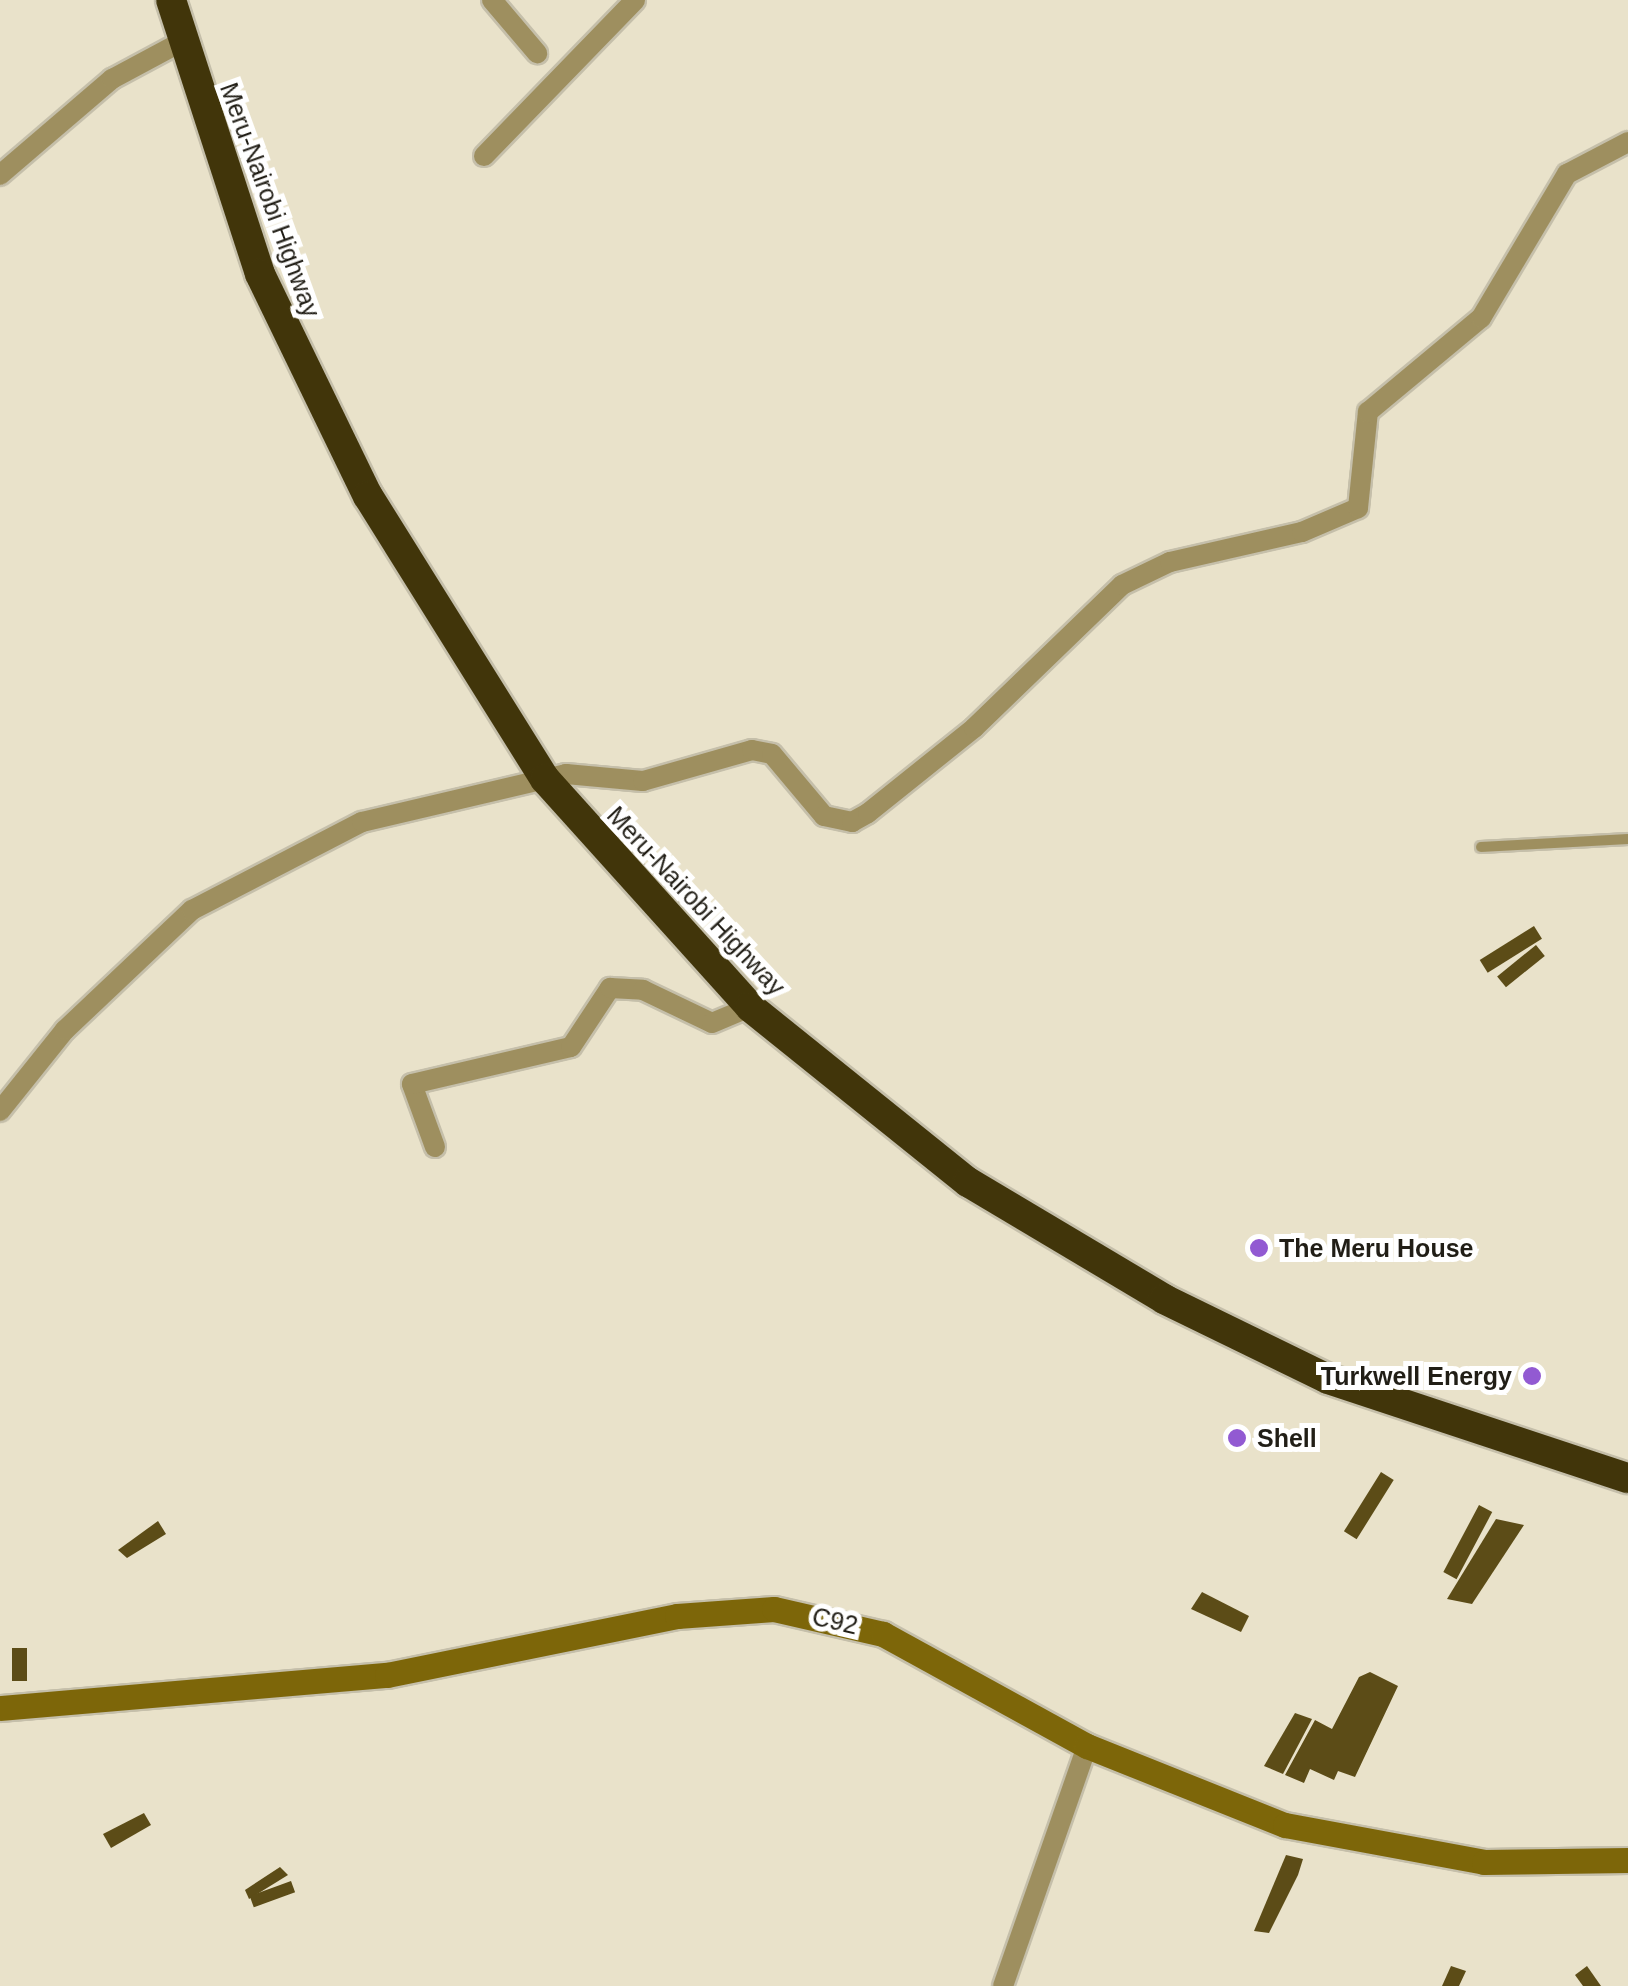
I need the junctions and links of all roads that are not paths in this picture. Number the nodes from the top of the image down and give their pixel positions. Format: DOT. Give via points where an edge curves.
graph roads {
  1 [pos="170,0"];
  2 [pos="492,0"];
  3 [pos="635,0"];
  4 [pos="183,41"];
  5 [pos="537,52"];
  6 [pos="1628,142"];
  7 [pos="484,156"];
  8 [pos="0,175"];
  9 [pos="545,779"];
  10 [pos="1628,838"];
  11 [pos="1481,847"];
  12 [pos="750,1008"];
  13 [pos="0,1111"];
  14 [pos="435,1147"];
  15 [pos="1628,1478"];
  16 [pos="0,1708"];
  17 [pos="1086,1746"];
  18 [pos="1628,1860"];
  19 [pos="1003,1986"];
  1 -- 4 [label="highway, Meru-Nairobi Highway"];
  2 -- 5 [label="street"];
  3 -- 7 [label="street"];
  4 -- 8 [label="street" via="112,79"];
  4 -- 9 [label="highway, Meru-Nairobi Highway" via="260,274 307,380 368,496"];
  6 -- 9 [label="street" via="1568,174 1481,318 1368,412 1358,508 1302,532 1170,562 1122,585 974,728 868,813 852,822 824,816 785,766 762,751 643,780"];
  9 -- 12 [label="highway, Meru-Nairobi Highway"];
  9 -- 13 [label="street" via="362,822 224,891 158,938 66,1030"];
  10 -- 11 [label="lane"];
  12 -- 14 [label="street" via="712,1023 643,990 610,988 571,1047 412,1084"];
  12 -- 15 [label="highway, Meru-Nairobi Highway" via="968,1182 1164,1299 1328,1379"];
  16 -- 17 [label="main road, C92" via="388,1675 677,1616 774,1609 882,1634"];
  17 -- 18 [label="main road, C92" via="1234,1809 1385,1849 1506,1864"];
  17 -- 19 [label="street"];
}
